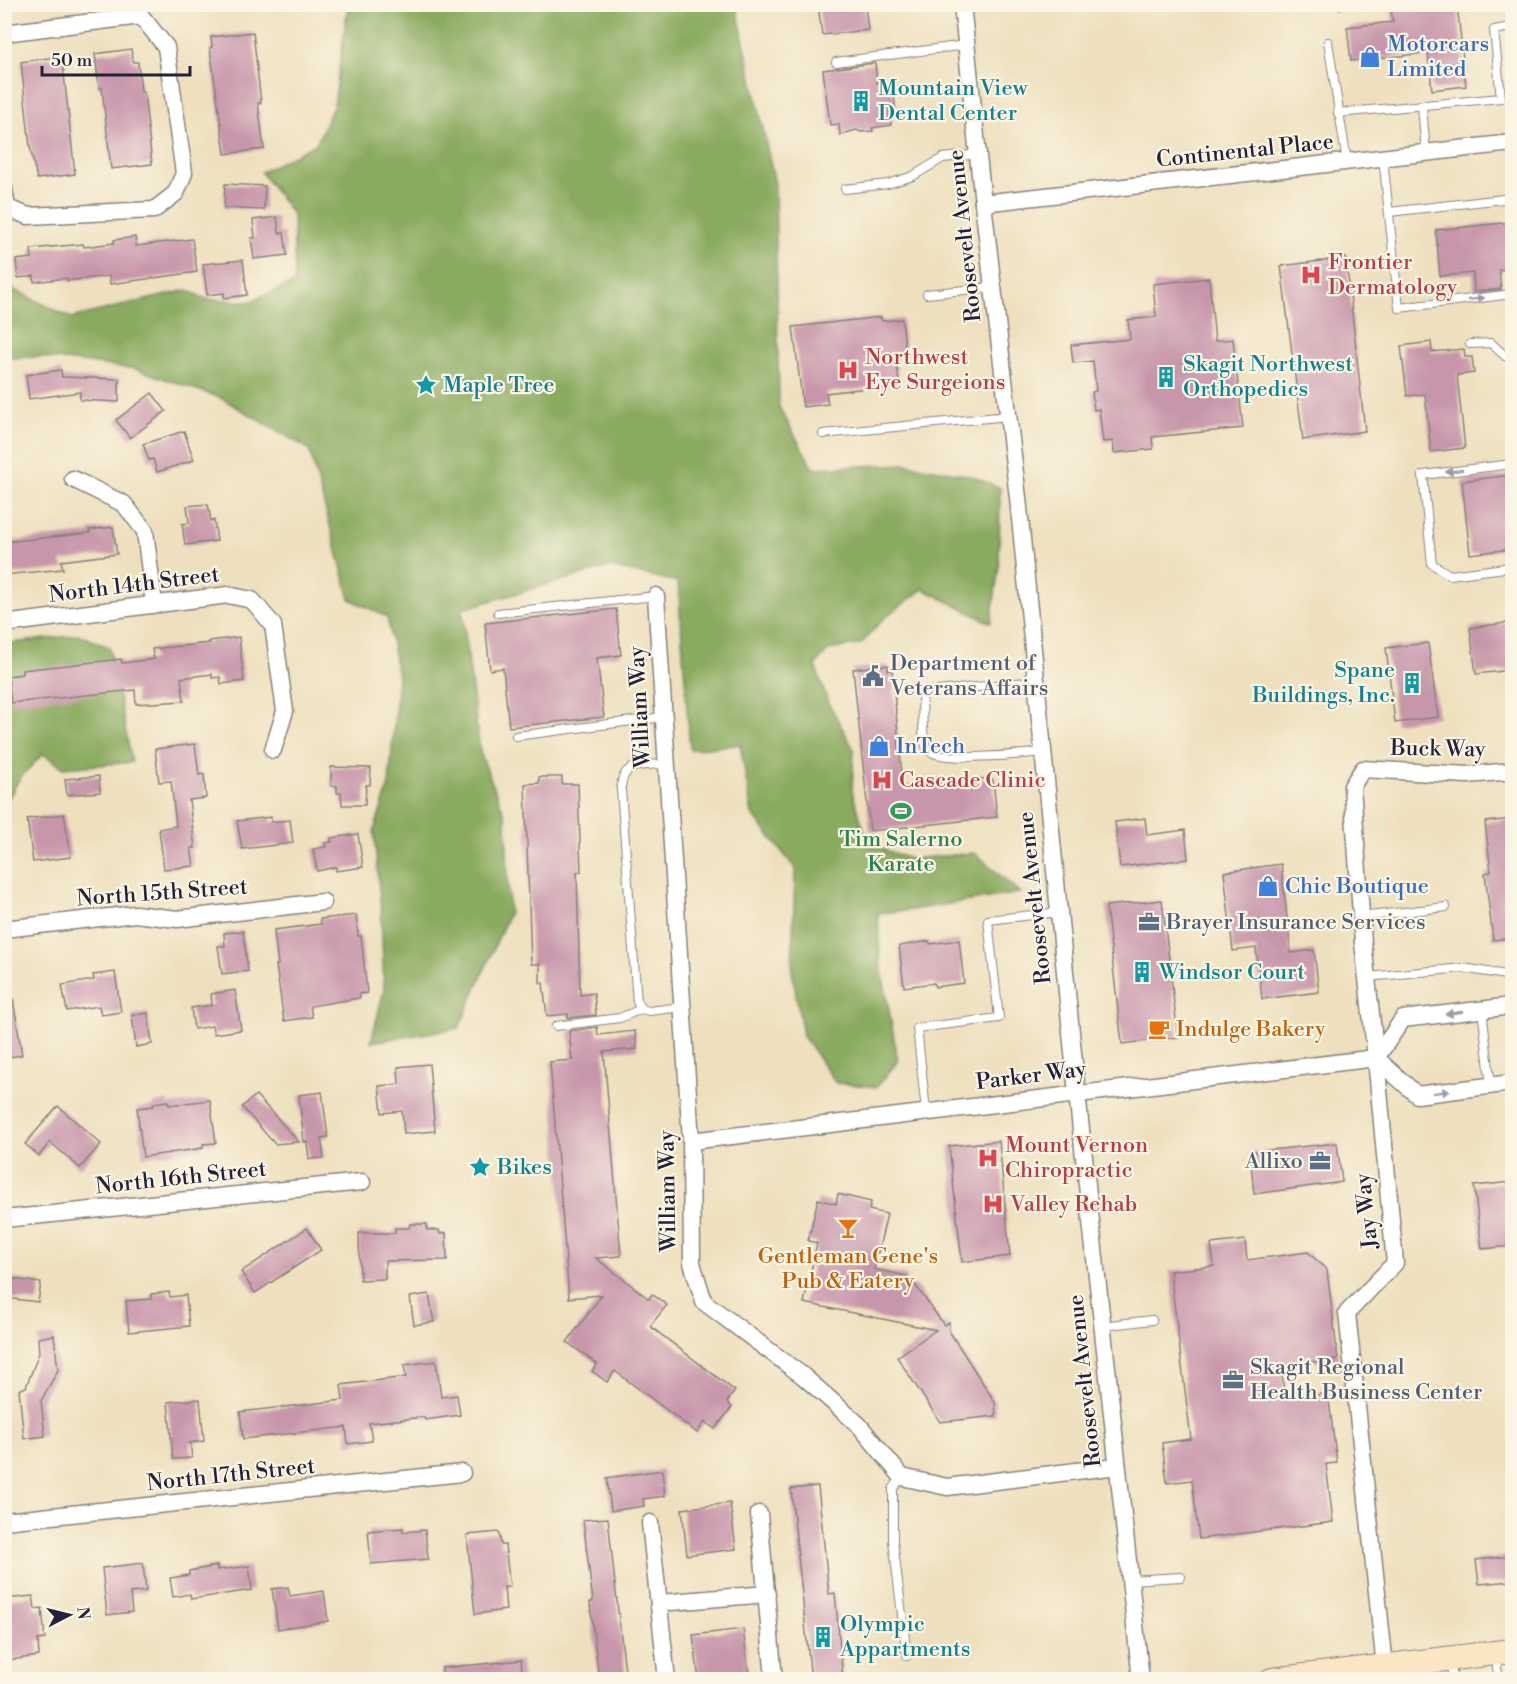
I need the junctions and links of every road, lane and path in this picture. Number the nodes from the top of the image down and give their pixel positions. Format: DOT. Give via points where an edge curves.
graph roads {
  1 [pos="962,4"];
  2 [pos="1512,27"];
  3 [pos="4,33"];
  4 [pos="1328,42"];
  5 [pos="966,45"];
  6 [pos="836,62"];
  7 [pos="1422,106"];
  8 [pos="1338,113"];
  9 [pos="1512,143"];
  10 [pos="1426,153"];
  11 [pos="978,154"];
  12 [pos="1383,158"];
  13 [pos="1347,162"];
  14 [pos="4,189"];
  15 [pos="845,189"];
  16 [pos="1512,198"];
  17 [pos="983,203"];
  18 [pos="1389,212"];
  19 [pos="993,287"];
  20 [pos="927,294"];
  21 [pos="1512,294"];
  22 [pos="1470,344"];
  23 [pos="1512,355"];
  24 [pos="1008,416"];
  25 [pos="823,434"];
  26 [pos="1512,464"];
  27 [pos="73,479"];
  28 [pos="1512,567"];
  29 [pos="656,596"];
  30 [pos="154,604"];
  31 [pos="498,613"];
  32 [pos="4,624"];
  33 [pos="1036,681"];
  34 [pos="663,717"];
  35 [pos="516,736"];
  36 [pos="273,750"];
  37 [pos="1043,752"];
  38 [pos="666,764"];
  39 [pos="1362,769"];
  40 [pos="1512,771"];
  41 [pos="323,902"];
  42 [pos="1446,907"];
  43 [pos="1059,912"];
  44 [pos="1361,917"];
  45 [pos="4,929"];
  46 [pos="1512,976"];
  47 [pos="1367,977"];
  48 [pos="1512,1006"];
  49 [pos="682,1007"];
  50 [pos="641,1009"];
  51 [pos="1482,1010"];
  52 [pos="556,1026"];
  53 [pos="1376,1058"];
  54 [pos="1512,1083"];
  55 [pos="1491,1086"];
  56 [pos="1077,1093"];
  57 [pos="926,1111"];
  58 [pos="691,1141"];
  59 [pos="362,1182"];
  60 [pos="4,1219"];
  61 [pos="1152,1320"];
  62 [pos="1102,1326"];
  63 [pos="1117,1466"];
  64 [pos="462,1473"];
  65 [pos="902,1477"];
  66 [pos="759,1514"];
  67 [pos="4,1521"];
  68 [pos="650,1523"];
  69 [pos="1181,1577"];
  70 [pos="1130,1580"];
  71 [pos="767,1594"];
  72 [pos="659,1603"];
  73 [pos="1504,1652"];
  74 [pos="907,1656"];
  75 [pos="1384,1667"];
  76 [pos="1451,1669"];
  77 [pos="666,1680"];
  78 [pos="774,1680"];
  79 [pos="1141,1680"];
  80 [pos="1272,1680"];
  81 [pos="1499,1680"];
  1 -- 5 [label="street, Roosevelt Avenue"];
  2 -- 7 [label="lane" via="1494,30 1501,98"];
  3 -- 14 [label="street" via="141,16 166,47 184,173 176,192 154,210 28,216 7,207"];
  4 -- 8 [label="lane"];
  5 -- 6 [label="lane"];
  5 -- 11 [label="street, Roosevelt Avenue"];
  7 -- 8 [label="lane"];
  7 -- 10 [label="lane"];
  8 -- 13 [label="lane"];
  9 -- 10 [label="street, Continental Place"];
  10 -- 12 [label="street, Continental Place"];
  11 -- 15 [label="lane" via="943,158 913,176 888,184"];
  11 -- 17 [label="street, Roosevelt Avenue"];
  12 -- 13 [label="street, Continental Place"];
  12 -- 18 [label="lane"];
  13 -- 17 [label="street, Continental Place"];
  16 -- 18 [label="lane"];
  17 -- 19 [label="street, Roosevelt Avenue"];
  18 -- 21 [label="lane, one-way" via="1399,308"];
  19 -- 20 [label="lane"];
  19 -- 24 [label="street, Roosevelt Avenue"];
  22 -- 23 [label="lane" via="1491,343 1505,356"];
  24 -- 25 [label="lane"];
  24 -- 33 [label="street, Roosevelt Avenue"];
  26 -- 28 [label="lane, one-way" via="1423,475 1432,564 1450,575"];
  27 -- 30 [label="street" via="124,504 146,531"];
  29 -- 31 [label="lane"];
  29 -- 34 [label="street, William Way"];
  30 -- 32 [label="street, North 14th Street"];
  30 -- 36 [label="street, North 14th Street" via="228,595 252,600 273,625 285,711"];
  33 -- 37 [label="street, Roosevelt Avenue"];
  33 -- 37 [label="lane" via="927,692 922,699 925,744 933,755 949,757"];
  34 -- 35 [label="lane"];
  34 -- 38 [label="street, William Way"];
  37 -- 43 [label="street, Roosevelt Avenue"];
  38 -- 49 [label="street, William Way"];
  38 -- 50 [label="lane" via="633,767 621,779 634,980"];
  39 -- 40 [label="street, Buck Way" via="1467,775"];
  39 -- 44 [label="street, Jay Way" via="1352,786"];
  41 -- 45 [label="street, North 15th Street" via="177,919 135,914"];
  42 -- 44 [label="lane"];
  43 -- 56 [label="street, Roosevelt Avenue"];
  43 -- 57 [label="lane" via="988,920 999,1018 917,1028"];
  44 -- 47 [label="street, Jay Way"];
  46 -- 47 [label="lane" via="1463,968"];
  47 -- 53 [label="street, Jay Way"];
  48 -- 51 [label="street"];
  49 -- 50 [label="lane"];
  49 -- 58 [label="street, William Way"];
  50 -- 52 [label="lane" via="620,1018"];
  51 -- 53 [label="street, one-way" via="1404,1019"];
  51 -- 55 [label="lane"];
  53 -- 55 [label="street, one-way" via="1417,1095"];
  53 -- 56 [label="street, Parker Way"];
  53 -- 75 [label="street, Jay Way" via="1395,1263 1347,1313"];
  54 -- 55 [label="street"];
  56 -- 57 [label="street, Parker Way"];
  56 -- 62 [label="street, Roosevelt Avenue"];
  57 -- 58 [label="street, Parker Way"];
  58 -- 65 [label="street, William Way" via="692,1263 704,1302 803,1376 859,1425"];
  59 -- 60 [label="street, North 16th Street"];
  61 -- 62 [label="lane"];
  62 -- 63 [label="street, Roosevelt Avenue"];
  63 -- 65 [label="street" via="947,1486"];
  63 -- 70 [label="street, Roosevelt Avenue"];
  64 -- 67 [label="street, North 17th Street"];
  65 -- 74 [label="lane" via="893,1489 893,1541"];
  66 -- 71 [label="street"];
  68 -- 72 [label="street"];
  69 -- 70 [label="lane"];
  70 -- 79 [label="street, Roosevelt Avenue"];
  71 -- 72 [label="street"];
  71 -- 78 [label="street"];
  72 -- 77 [label="street"];
  73 -- 76 [label="street"];
  73 -- 81 [label="lane"];
  75 -- 76 [label="street"];
  75 -- 80 [label="street"];
}
